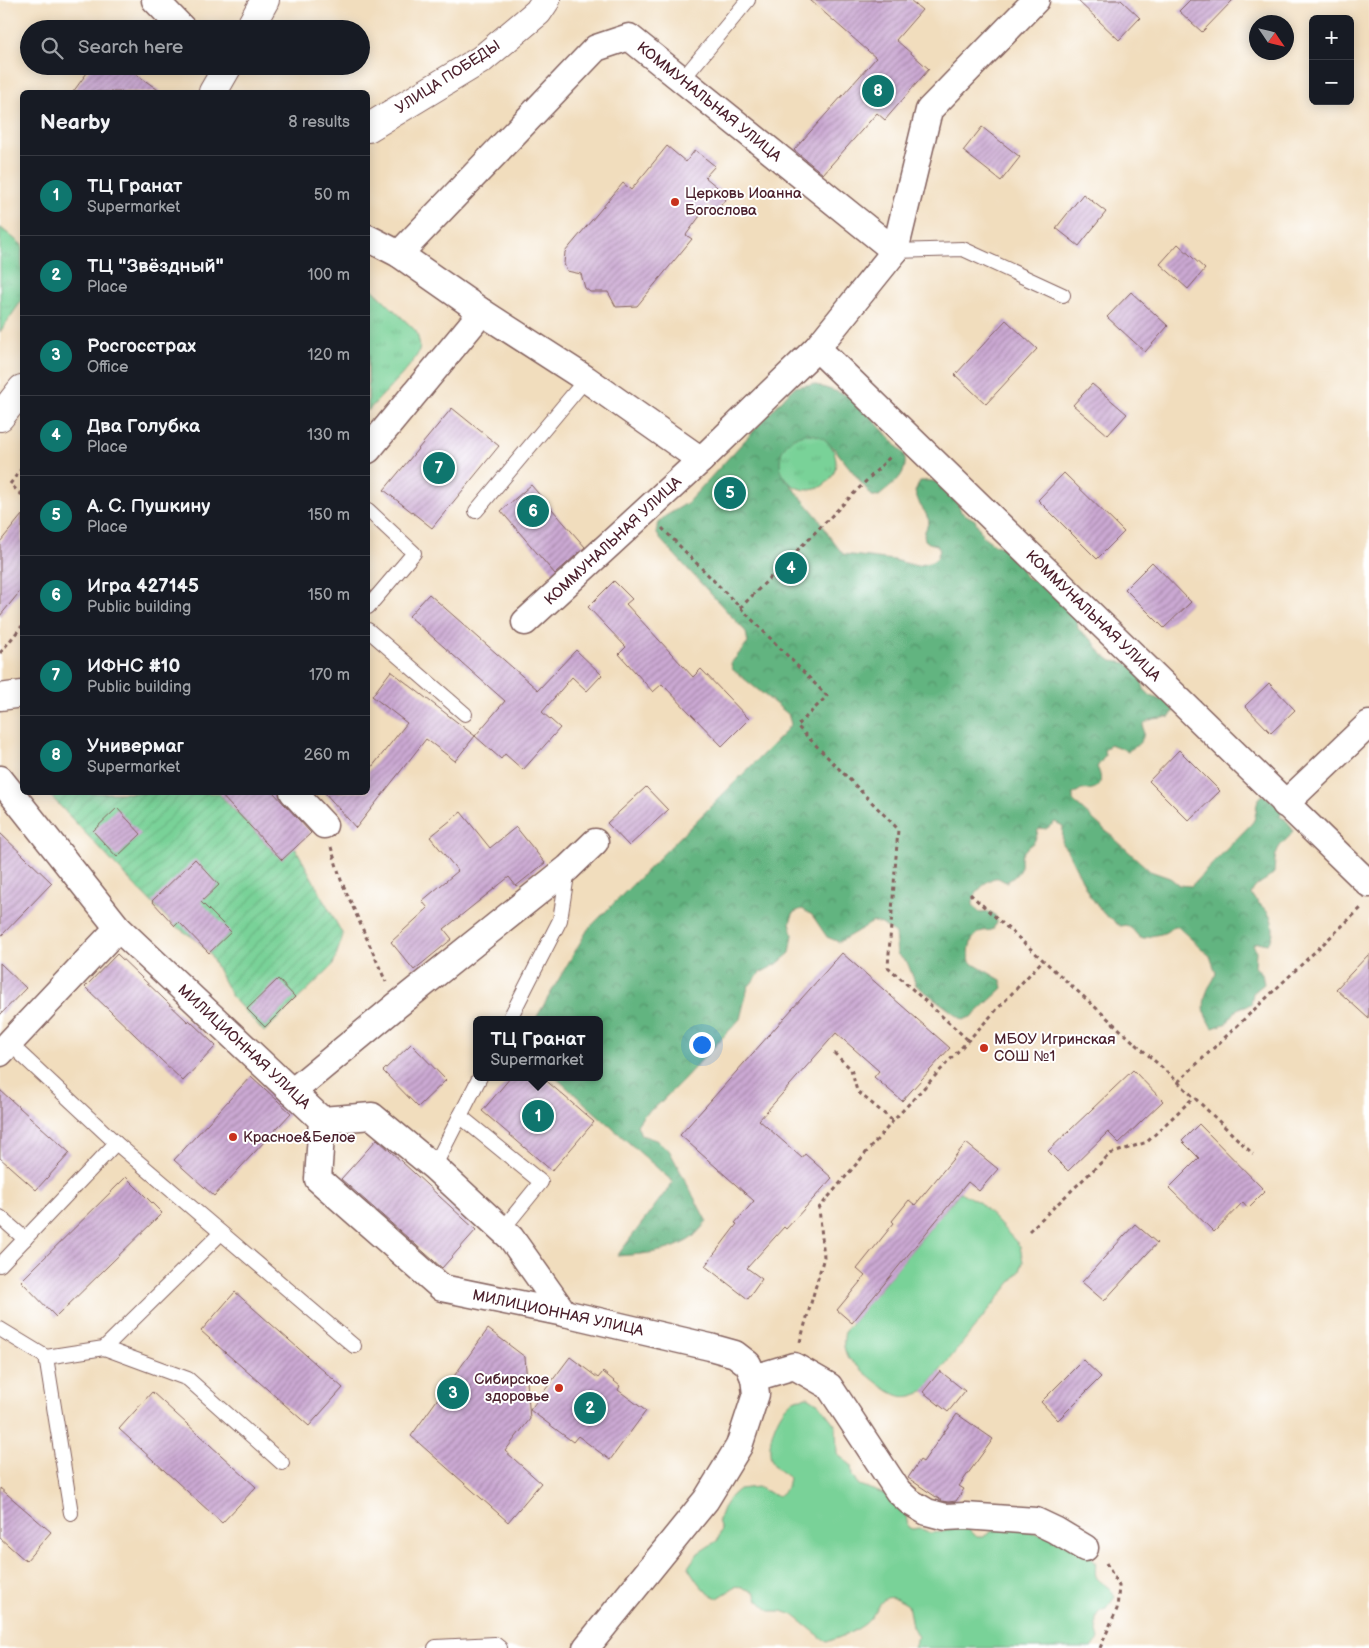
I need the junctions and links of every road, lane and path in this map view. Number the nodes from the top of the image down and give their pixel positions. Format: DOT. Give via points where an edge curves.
graph roads {
  1 [pos="155,0"];
  2 [pos="265,0"];
  3 [pos="546,0"];
  4 [pos="748,0"];
  5 [pos="1036,0"];
  6 [pos="174,20"];
  7 [pos="254,20"];
  8 [pos="682,80"];
  9 [pos="370,127"];
  10 [pos="370,239"];
  11 [pos="895,251"];
  12 [pos="399,254"];
  13 [pos="1063,295"];
  14 [pos="482,312"];
  15 [pos="817,348"];
  16 [pos="586,379"];
  17 [pos="20,392"];
  18 [pos="0,417"];
  19 [pos="909,438"];
  20 [pos="370,448"];
  21 [pos="701,460"];
  22 [pos="20,471"];
  23 [pos="20,493"];
  24 [pos="476,511"];
  25 [pos="646,511"];
  26 [pos="370,512"];
  27 [pos="370,605"];
  28 [pos="740,608"];
  29 [pos="525,622"];
  30 [pos="20,628"];
  31 [pos="370,632"];
  32 [pos="0,653"];
  33 [pos="20,694"];
  34 [pos="0,696"];
  35 [pos="465,714"];
  36 [pos="1369,724"];
  37 [pos="0,778"];
  38 [pos="296,795"];
  39 [pos="1285,804"];
  40 [pos="324,825"];
  41 [pos="595,842"];
  42 [pos="568,868"];
  43 [pos="970,894"];
  44 [pos="1366,894"];
  45 [pos="118,928"];
  46 [pos="1043,960"];
  47 [pos="396,1006"];
  48 [pos="511,1016"];
  49 [pos="968,1040"];
  50 [pos="5,1048"];
  51 [pos="834,1053"];
  52 [pos="478,1081"];
  53 [pos="1178,1082"];
  54 [pos="292,1092"];
  55 [pos="1194,1097"];
  56 [pos="460,1116"];
  57 [pos="322,1120"];
  58 [pos="893,1121"];
  59 [pos="116,1144"];
  60 [pos="1253,1154"];
  61 [pos="434,1167"];
  62 [pos="0,1217"];
  63 [pos="502,1230"];
  64 [pos="1029,1231"];
  65 [pos="220,1233"];
  66 [pos="25,1239"];
  67 [pos="0,1265"];
  68 [pos="564,1313"];
  69 [pos="0,1328"];
  70 [pos="354,1346"];
  71 [pos="104,1348"];
  72 [pos="46,1357"];
  73 [pos="794,1366"];
  74 [pos="754,1378"];
  75 [pos="282,1464"];
  76 [pos="71,1513"];
  77 [pos="1085,1548"];
  78 [pos="435,1648"];
  79 [pos="500,1648"];
  80 [pos="586,1648"];
  81 [pos="1100,1648"];
  1 -- 6 [label="street"];
  2 -- 7 [label="main road"];
  3 -- 9 [label="main road, УЛИЦА ПОБЕДЫ" via="538,12 482,59"];
  4 -- 8 [label="lane"];
  5 -- 11 [label="street" via="929,110"];
  8 -- 11 [label="street, КОММУНАЛЬНАЯ УЛИЦА"];
  8 -- 12 [label="street, КОММУНАЛЬНАЯ УЛИЦА" via="629,37 596,48"];
  10 -- 12 [label="street"];
  11 -- 13 [label="lane" via="963,249"];
  11 -- 15 [label="street, КОММУНАЛЬНАЯ УЛИЦА"];
  12 -- 14 [label="street"];
  14 -- 16 [label="street"];
  14 -- 20 [label="street"];
  15 -- 19 [label="street, КОММУНАЛЬНАЯ УЛИЦА"];
  15 -- 21 [label="street, КОММУНАЛЬНАЯ УЛИЦА"];
  16 -- 21 [label="street"];
  16 -- 24 [label="lane"];
  17 -- 18 [label="main road"];
  19 -- 28 [label="path"];
  19 -- 39 [label="street, КОММУНАЛЬНАЯ УЛИЦА"];
  21 -- 25 [label="street, КОММУНАЛЬНАЯ УЛИЦА"];
  22 -- 23 [label="path" via="10,484"];
  25 -- 28 [label="path"];
  25 -- 29 [label="street, КОММУНАЛЬНАЯ УЛИЦА"];
  26 -- 27 [label="lane" via="414,553"];
  28 -- 49 [label="path" via="827,696 797,726 898,829 888,967"];
  30 -- 32 [label="path"];
  31 -- 35 [label="lane"];
  33 -- 34 [label="street"];
  36 -- 39 [label="street"];
  37 -- 45 [label="street, МИЛИЦИОННАЯ УЛИЦА"];
  38 -- 40 [label="street"];
  39 -- 44 [label="street, КОММУНАЛЬНАЯ УЛИЦА"];
  40 -- 47 [label="path" via="341,880"];
  41 -- 42 [label="street"];
  42 -- 47 [label="street"];
  42 -- 48 [label="lane" via="560,920"];
  43 -- 46 [label="path"];
  44 -- 53 [label="path" via="1352,918"];
  45 -- 50 [label="street"];
  45 -- 54 [label="street, МИЛИЦИОННАЯ УЛИЦА"];
  46 -- 49 [label="path"];
  46 -- 53 [label="path"];
  47 -- 54 [label="street"];
  49 -- 58 [label="path"];
  50 -- 59 [label="lane"];
  51 -- 58 [label="path" via="851,1069 857,1091"];
  52 -- 56 [label="lane"];
  53 -- 55 [label="path"];
  54 -- 57 [label="street, МИЛИЦИОННАЯ УЛИЦА"];
  55 -- 60 [label="path"];
  55 -- 64 [label="path" via="1148,1142 1110,1154"];
  56 -- 61 [label="lane"];
  56 -- 63 [label="lane" via="541,1182"];
  57 -- 61 [label="street" via="372,1116"];
  57 -- 68 [label="street, МИЛИЦИОННАЯ УЛИЦА" via="318,1179 442,1288"];
  58 -- 73 [label="path" via="819,1208 824,1257"];
  59 -- 65 [label="lane"];
  59 -- 66 [label="lane"];
  61 -- 63 [label="street"];
  62 -- 66 [label="lane"];
  63 -- 68 [label="street"];
  65 -- 70 [label="lane"];
  65 -- 71 [label="lane"];
  66 -- 67 [label="lane"];
  68 -- 74 [label="street, МИЛИЦИОННАЯ УЛИЦА" via="735,1354 748,1364"];
  69 -- 72 [label="lane"];
  71 -- 72 [label="lane"];
  71 -- 75 [label="lane" via="188,1379"];
  72 -- 76 [label="lane"];
  73 -- 74 [label="street"];
  73 -- 77 [label="street" via="829,1386 898,1492 910,1502 927,1512 946,1517 1036,1521"];
  74 -- 80 [label="street" via="756,1394 739,1446 711,1492"];
  77 -- 81 [label="path" via="1105,1562 1119,1586 1117,1609"];
  78 -- 79 [label="lane" via="495,1644"];
}
